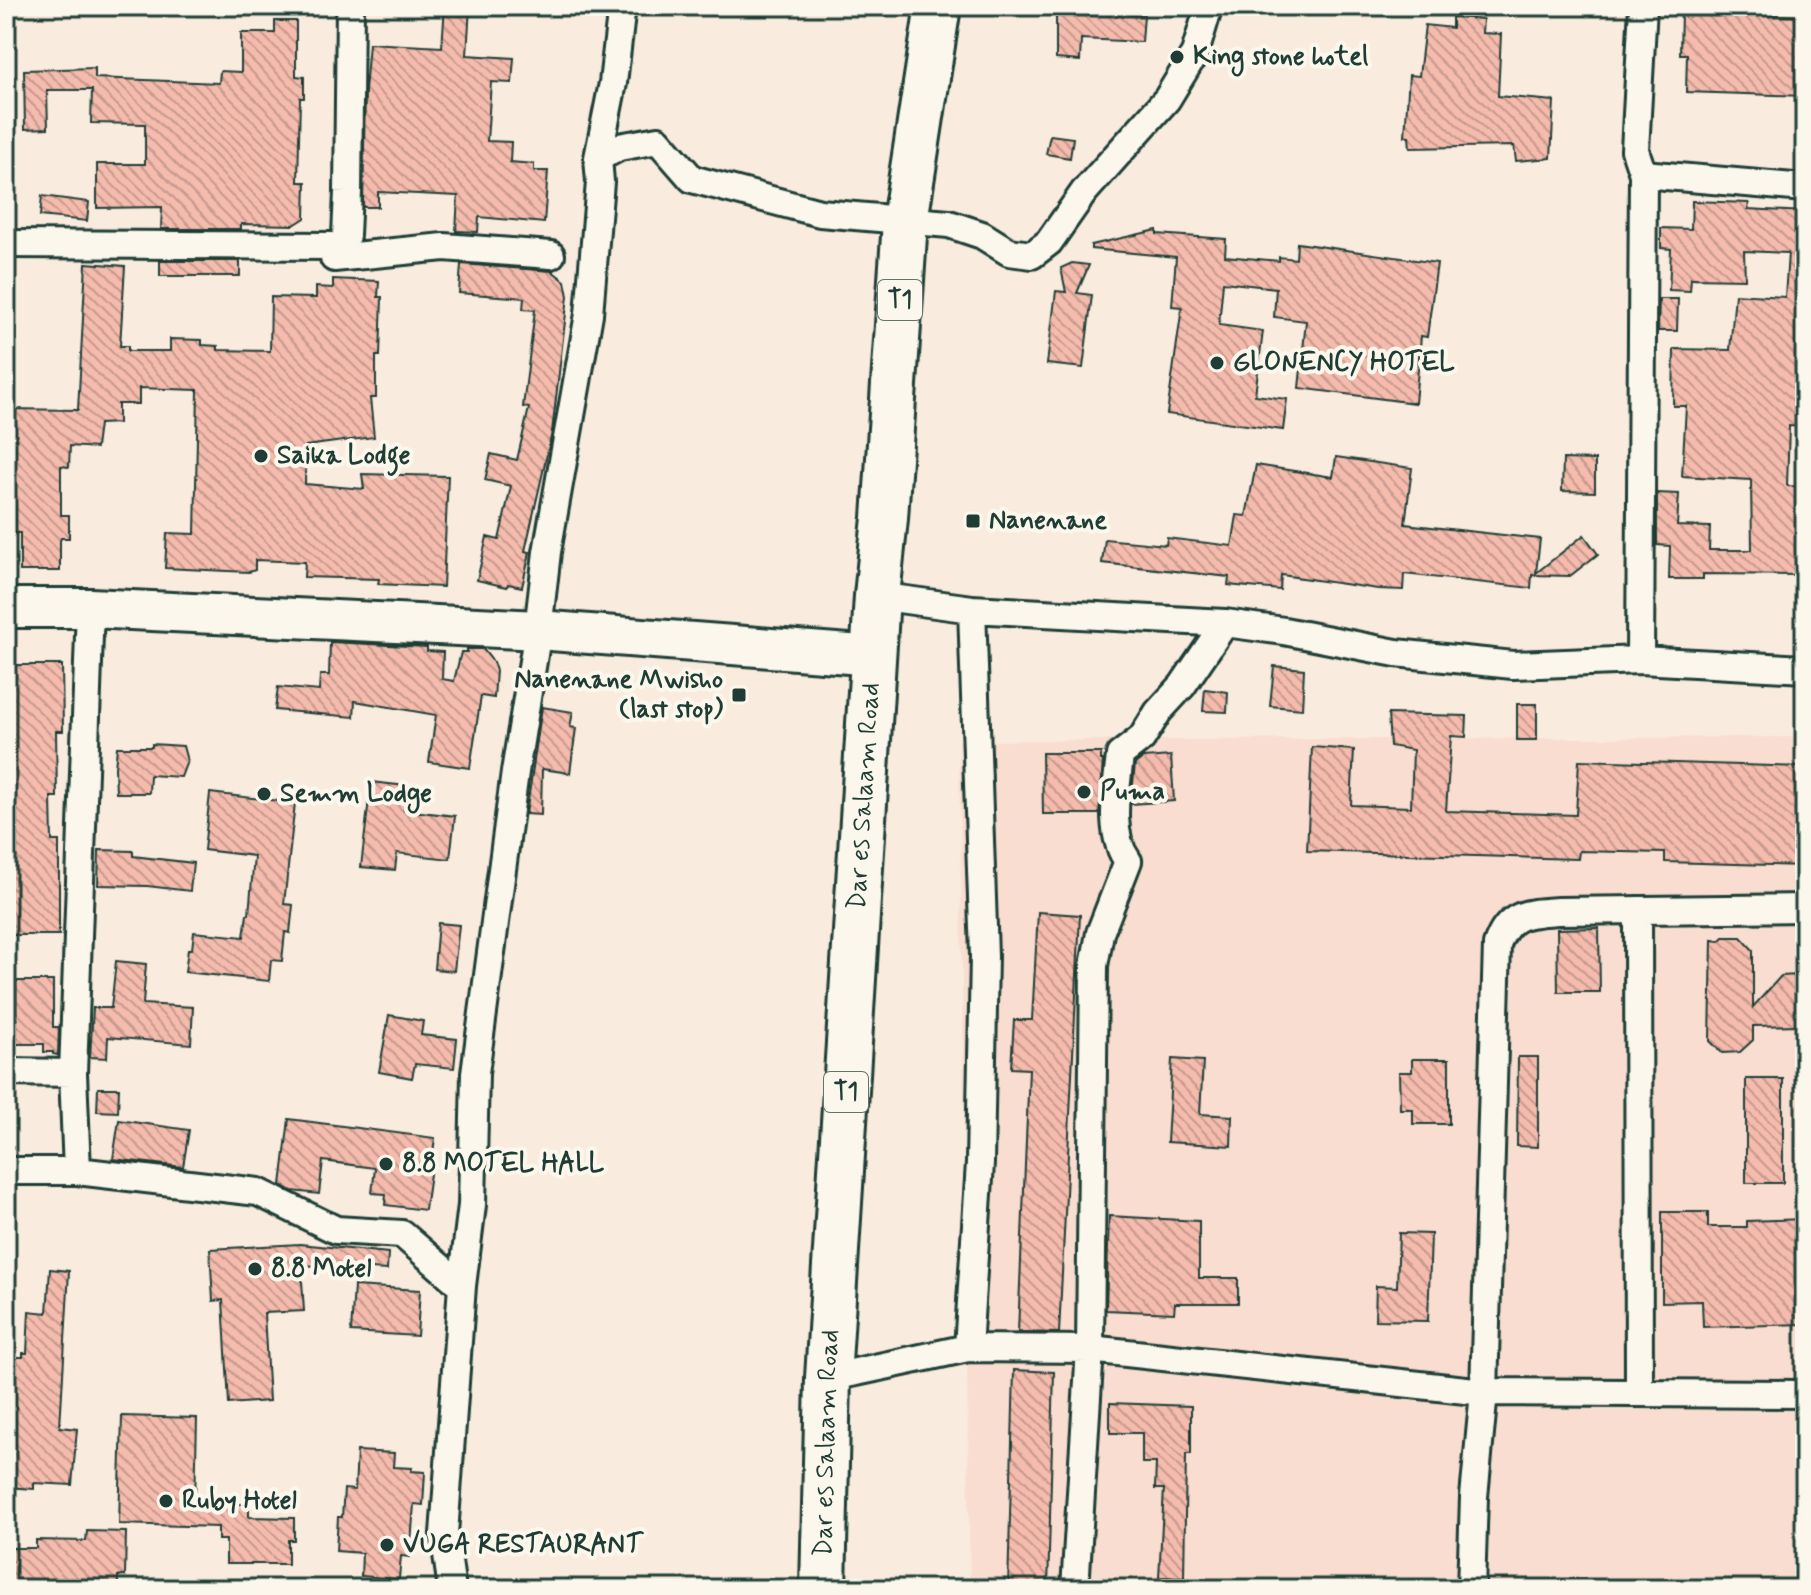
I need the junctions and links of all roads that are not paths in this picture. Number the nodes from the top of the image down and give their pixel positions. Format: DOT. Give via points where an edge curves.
graph roads {
  1 [pos="350,6"];
  2 [pos="622,6"];
  3 [pos="938,6"];
  4 [pos="1209,6"];
  5 [pos="1643,6"];
  6 [pos="598,158"];
  7 [pos="1643,174"];
  8 [pos="1805,188"];
  9 [pos="905,221"];
  10 [pos="6,244"];
  11 [pos="341,255"];
  12 [pos="551,255"];
  13 [pos="877,596"];
  14 [pos="6,608"];
  15 [pos="90,608"];
  16 [pos="972,609"];
  17 [pos="1225,623"];
  18 [pos="538,630"];
  19 [pos="875,656"];
  20 [pos="1640,660"];
  21 [pos="1805,669"];
  22 [pos="1805,908"];
  23 [pos="1638,910"];
  24 [pos="6,1072"];
  25 [pos="73,1073"];
  26 [pos="6,1171"];
  27 [pos="77,1171"];
  28 [pos="462,1286"];
  29 [pos="968,1348"];
  30 [pos="1090,1349"];
  31 [pos="828,1378"];
  32 [pos="1639,1391"];
  33 [pos="1484,1392"];
  34 [pos="1805,1394"];
  35 [pos="452,1589"];
  36 [pos="823,1589"];
  37 [pos="1075,1589"];
  38 [pos="1471,1589"];
  1 -- 11 [label="street" via="348,192"];
  2 -- 6 [label="street"];
  3 -- 9 [label="highway, Dar es Salaam Road / T1"];
  4 -- 9 [label="street" via="1195,53 1167,99 1084,192 1049,242 1032,255 1009,252 949,224"];
  5 -- 7 [label="street" via="1635,150"];
  6 -- 9 [label="street" via="619,147 658,140 692,179 820,213"];
  6 -- 18 [label="street" via="589,314"];
  7 -- 8 [label="street"];
  7 -- 20 [label="street"];
  9 -- 13 [label="highway, Dar es Salaam Road / T1"];
  10 -- 11 [label="street" via="332,246 334,258"];
  11 -- 12 [label="street" via="444,247"];
  13 -- 16 [label="street"];
  13 -- 19 [label="highway, Dar es Salaam Road / T1"];
  14 -- 15 [label="street"];
  15 -- 18 [label="street"];
  15 -- 25 [label="street"];
  16 -- 17 [label="street"];
  16 -- 29 [label="street" via="984,956 980,1163"];
  17 -- 20 [label="street" via="1396,653 1513,665"];
  17 -- 30 [label="street" via="1142,738 1120,755 1118,848 1128,861 1100,933 1094,966"];
  18 -- 19 [label="street"];
  18 -- 28 [label="street" via="475,1073 472,1205"];
  19 -- 31 [label="highway, Dar es Salaam Road / T1"];
  20 -- 21 [label="street"];
  22 -- 23 [label="street"];
  23 -- 32 [label="street"];
  23 -- 33 [label="street" via="1533,913 1512,919 1497,945"];
  24 -- 25 [label="street"];
  25 -- 27 [label="street"];
  26 -- 27 [label="street"];
  27 -- 28 [label="street" via="258,1192 336,1230 402,1234"];
  28 -- 35 [label="street" via="444,1534"];
  29 -- 30 [label="street"];
  29 -- 31 [label="street"];
  30 -- 33 [label="street"];
  30 -- 37 [label="street"];
  31 -- 36 [label="highway, Dar es Salaam Road / T1"];
  32 -- 33 [label="street"];
  32 -- 34 [label="street"];
  33 -- 38 [label="street"];
}
